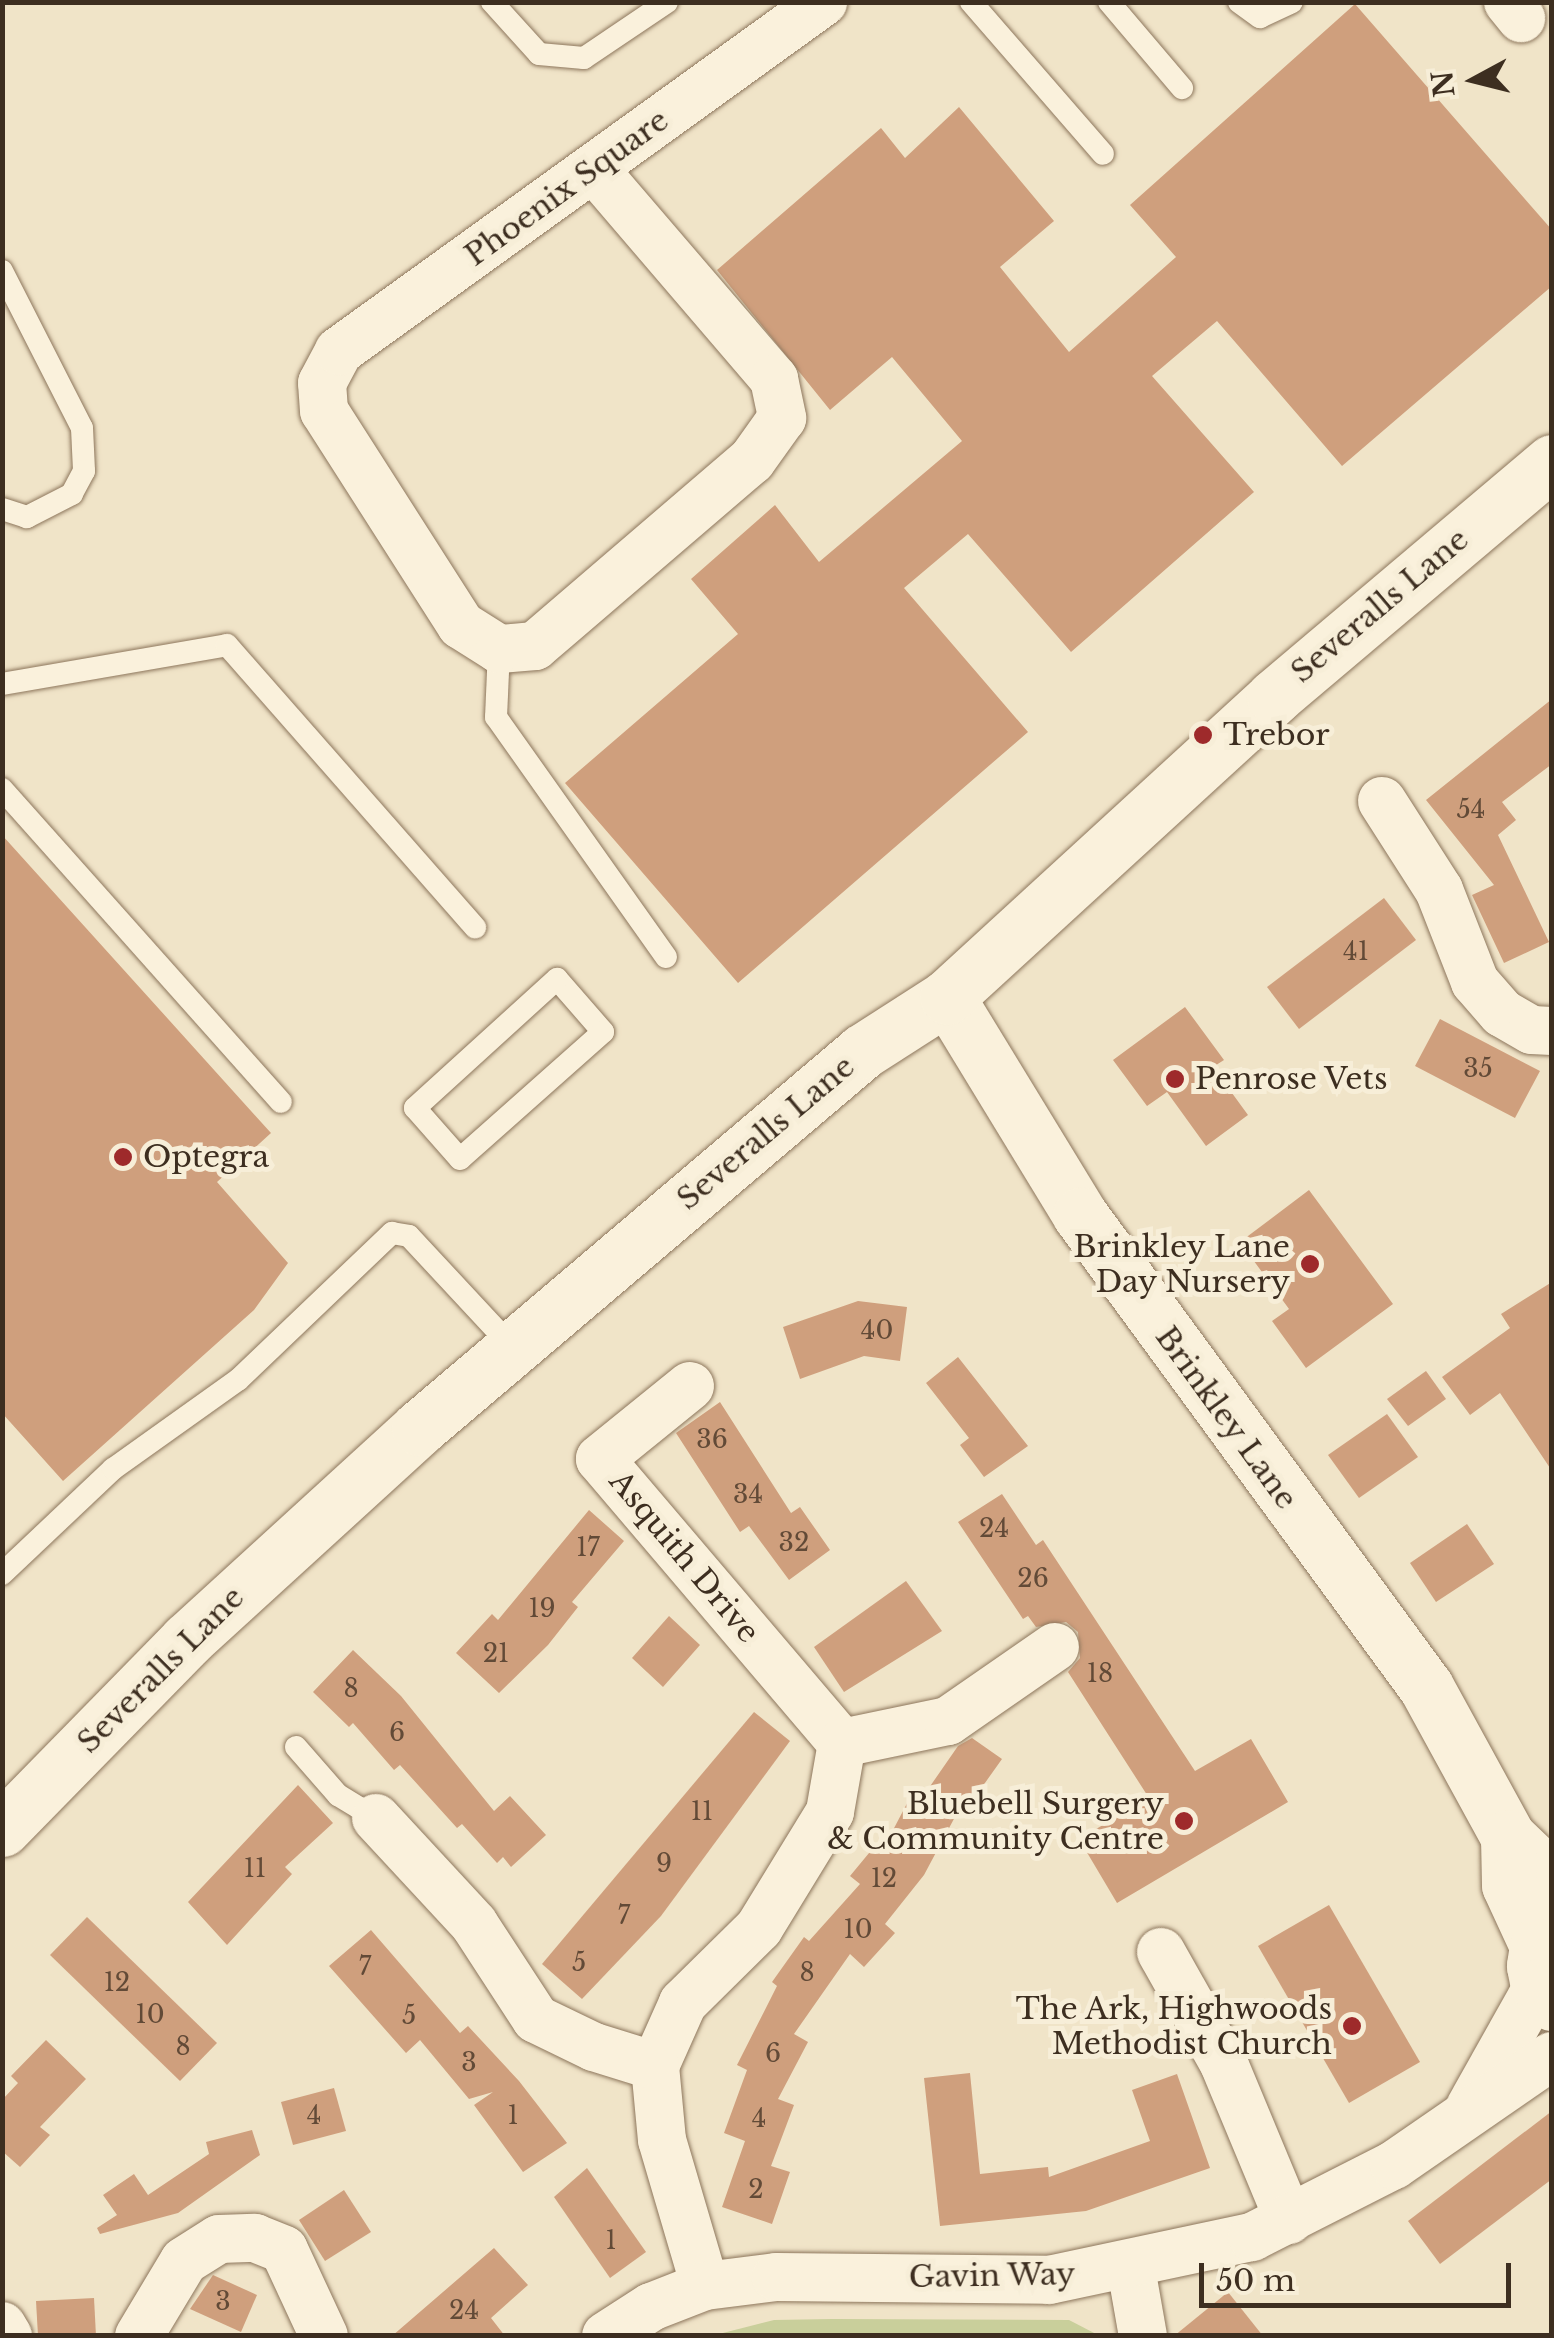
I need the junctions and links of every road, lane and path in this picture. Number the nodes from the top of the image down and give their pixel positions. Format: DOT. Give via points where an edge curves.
graph roads {
  1 [pos="492,2"];
  2 [pos="667,2"];
  3 [pos="823,2"];
  4 [pos="971,2"];
  5 [pos="1109,2"];
  6 [pos="1239,2"];
  7 [pos="1292,2"];
  8 [pos="1182,88"];
  9 [pos="1103,154"];
  10 [pos="594,169"];
  11 [pos="2,271"];
  12 [pos="1552,462"];
  13 [pos="2,508"];
  14 [pos="499,650"];
  15 [pos="2,684"];
  16 [pos="2,790"];
  17 [pos="1382,802"];
  18 [pos="476,928"];
  19 [pos="666,957"];
  20 [pos="946,997"];
  21 [pos="1552,1031"];
  22 [pos="281,1102"];
  23 [pos="460,1160"];
  24 [pos="513,1348"];
  25 [pos="690,1386"];
  26 [pos="2,1574"];
  27 [pos="1055,1647"];
  28 [pos="842,1743"];
  29 [pos="296,1747"];
  30 [pos="376,1818"];
  31 [pos="2,1829"];
  32 [pos="1508,1837"];
  33 [pos="1552,1879"];
  34 [pos="1161,1952"];
  35 [pos="1544,1966"];
  36 [pos="1552,2056"];
  37 [pos="655,2066"];
  38 [pos="1470,2108"];
  39 [pos="1289,2220"];
  40 [pos="1131,2268"];
  41 [pos="705,2286"];
  42 [pos="2,2326"];
  43 [pos="8,2336"];
  44 [pos="140,2336"];
  45 [pos="324,2336"];
  46 [pos="606,2336"];
  47 [pos="1142,2336"];
  1 -- 2 [label="lane" via="540,54 584,58"];
  3 -- 10 [label="street, Phoenix Square"];
  4 -- 9 [label="lane"];
  5 -- 8 [label="lane"];
  6 -- 7 [label="lane" via="1260,17"];
  10 -- 14 [label="street, Phoenix Square" via="340,351 322,383 324,412 462,625"];
  10 -- 14 [label="street" via="774,379 782,418 752,460 535,646"];
  11 -- 13 [label="lane" via="82,428 84,471 72,494 27,517"];
  12 -- 20 [label="street, Severalls Lane" via="1274,696"];
  14 -- 19 [label="lane" via="496,718"];
  15 -- 18 [label="lane" via="228,646"];
  16 -- 22 [label="lane"];
  17 -- 21 [label="street" via="1440,890 1474,982 1502,1013 1532,1030"];
  20 -- 24 [label="street, Severalls Lane" via="862,1051"];
  20 -- 32 [label="street, Brinkley Lane" via="1080,1215 1426,1688"];
  23 -- 23 [label="lane" via="416,1108 558,978 603,1032"];
  24 -- 26 [label="lane" via="409,1236 392,1233 238,1380 113,1469"];
  24 -- 31 [label="street, Severalls Lane" via="187,1640"];
  25 -- 28 [label="street, Asquith Drive" via="600,1458"];
  27 -- 28 [label="street" via="948,1721"];
  28 -- 37 [label="street" via="830,1812 759,1928 682,2003"];
  29 -- 30 [label="lane" via="338,1795"];
  30 -- 37 [label="street" via="474,1924 536,2020 594,2048"];
  32 -- 33 [label="street, Brinkley Lane"];
  32 -- 35 [label="street, Brinkley Lane" via="1509,1885"];
  34 -- 39 [label="street" via="1224,2064"];
  35 -- 38 [label="street"];
  36 -- 38 [label="street" via="1501,2095"];
  37 -- 41 [label="street" via="662,2140"];
  38 -- 39 [label="street, Gavin Way" via="1394,2165"];
  39 -- 40 [label="street, Gavin Way"];
  40 -- 41 [label="street, Gavin Way" via="1049,2280 776,2277"];
  40 -- 47 [label="street"];
  41 -- 46 [label="street, Gavin Way" via="651,2307"];
  42 -- 43 [label="street"];
  44 -- 45 [label="street" via="184,2261 219,2240 255,2238 284,2250"];
}
